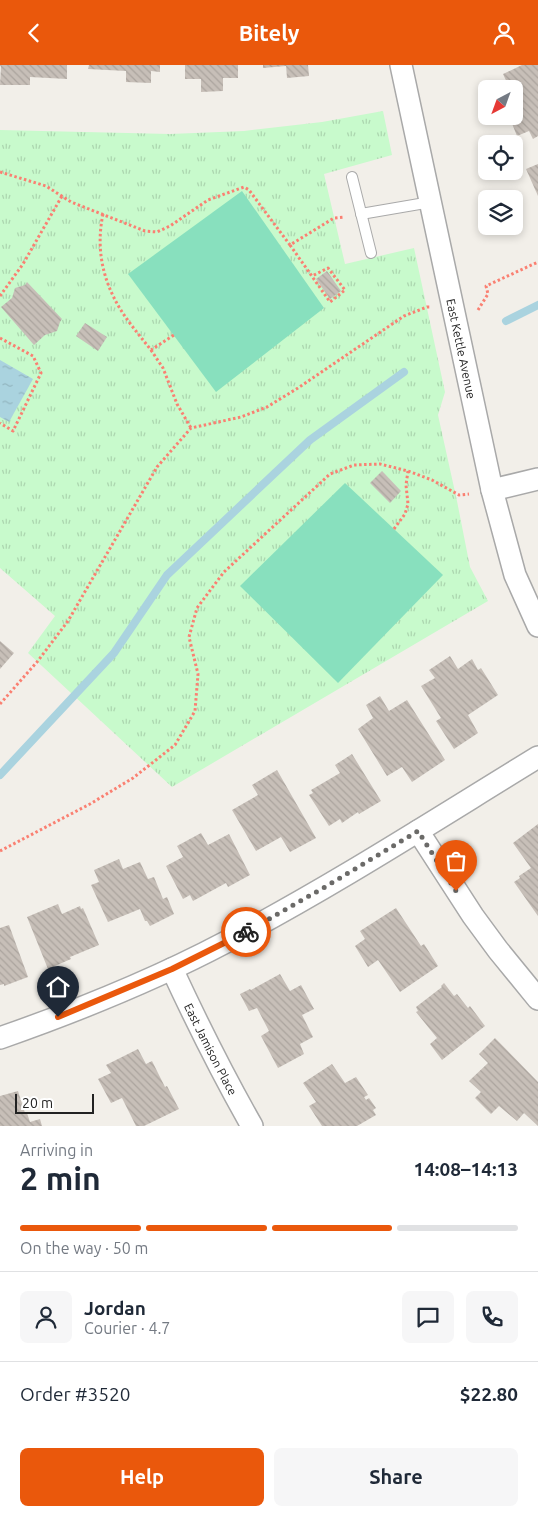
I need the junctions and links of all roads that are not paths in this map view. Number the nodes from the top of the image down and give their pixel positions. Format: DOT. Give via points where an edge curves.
graph roads {
  1 [pos="401,65"];
  2 [pos="352,177"];
  3 [pos="431,202"];
  4 [pos="361,214"];
  5 [pos="371,253"];
  6 [pos="538,479"];
  7 [pos="492,490"];
  8 [pos="538,626"];
  9 [pos="538,757"];
  10 [pos="418,831"];
  11 [pos="172,969"];
  12 [pos="538,999"];
  13 [pos="0,1038"];
  14 [pos="252,1126"];
  1 -- 3 [label="street, East Kettle Avenue"];
  2 -- 4 [label="lane"];
  3 -- 4 [label="lane"];
  3 -- 7 [label="street, East Kettle Avenue"];
  4 -- 5 [label="lane"];
  6 -- 7 [label="street"];
  7 -- 8 [label="street, East Kettle Avenue" via="515,575"];
  9 -- 10 [label="street"];
  10 -- 11 [label="street" via="278,915"];
  10 -- 12 [label="street" via="473,916"];
  11 -- 13 [label="street"];
  11 -- 14 [label="street, East Jamison Place" via="202,1034"];
}
